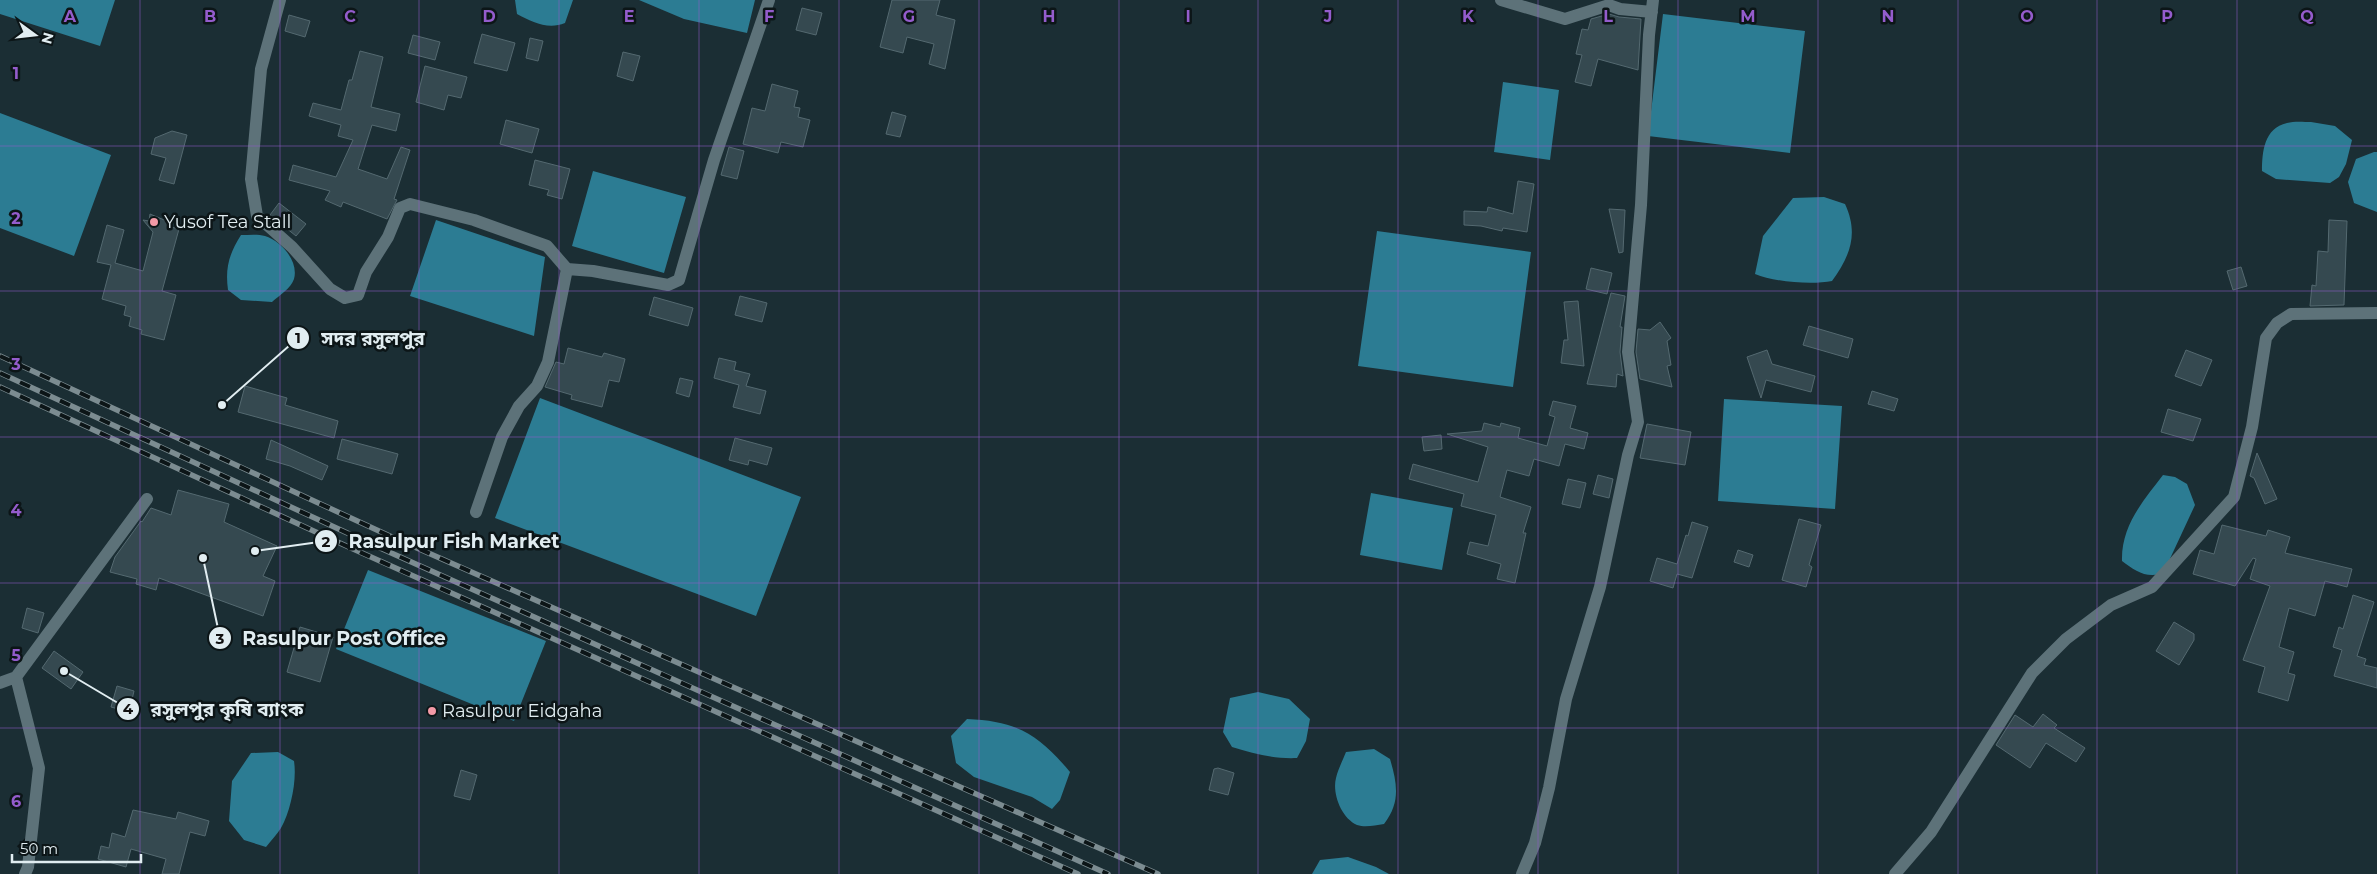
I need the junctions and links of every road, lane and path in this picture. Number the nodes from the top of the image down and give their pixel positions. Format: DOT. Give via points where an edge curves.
graph roads {
  1 [pos="280,0"];
  2 [pos="769,0"];
  3 [pos="1501,0"];
  4 [pos="1652,6"];
  5 [pos="567,269"];
  6 [pos="2377,313"];
  7 [pos="147,499"];
  8 [pos="476,512"];
  9 [pos="16,677"];
  10 [pos="0,683"];
  11 [pos="25,874"];
  12 [pos="1522,874"];
  13 [pos="1895,874"];
  1 -- 5 [label="street" via="261,70 251,178 257,216 292,247 330,289 345,298 358,295 366,272 388,237 400,208 410,204 474,220 547,246"];
  2 -- 5 [label="street" via="714,160 679,280 668,284"];
  3 -- 4 [label="street" via="1565,19 1609,5 1620,9"];
  4 -- 12 [label="street" via="1641,205 1628,352 1638,422 1600,587 1566,699 1535,843"];
  5 -- 8 [label="street" via="548,362 537,386 518,406 502,437"];
  6 -- 13 [label="street" via="2291,314 2277,323 2266,338 2252,427 2234,497 2152,587 2111,605 2066,639 2032,673 1931,832"];
  7 -- 9 [label="street"];
  9 -- 10 [label="street"];
  9 -- 11 [label="street" via="39,768"];
}
